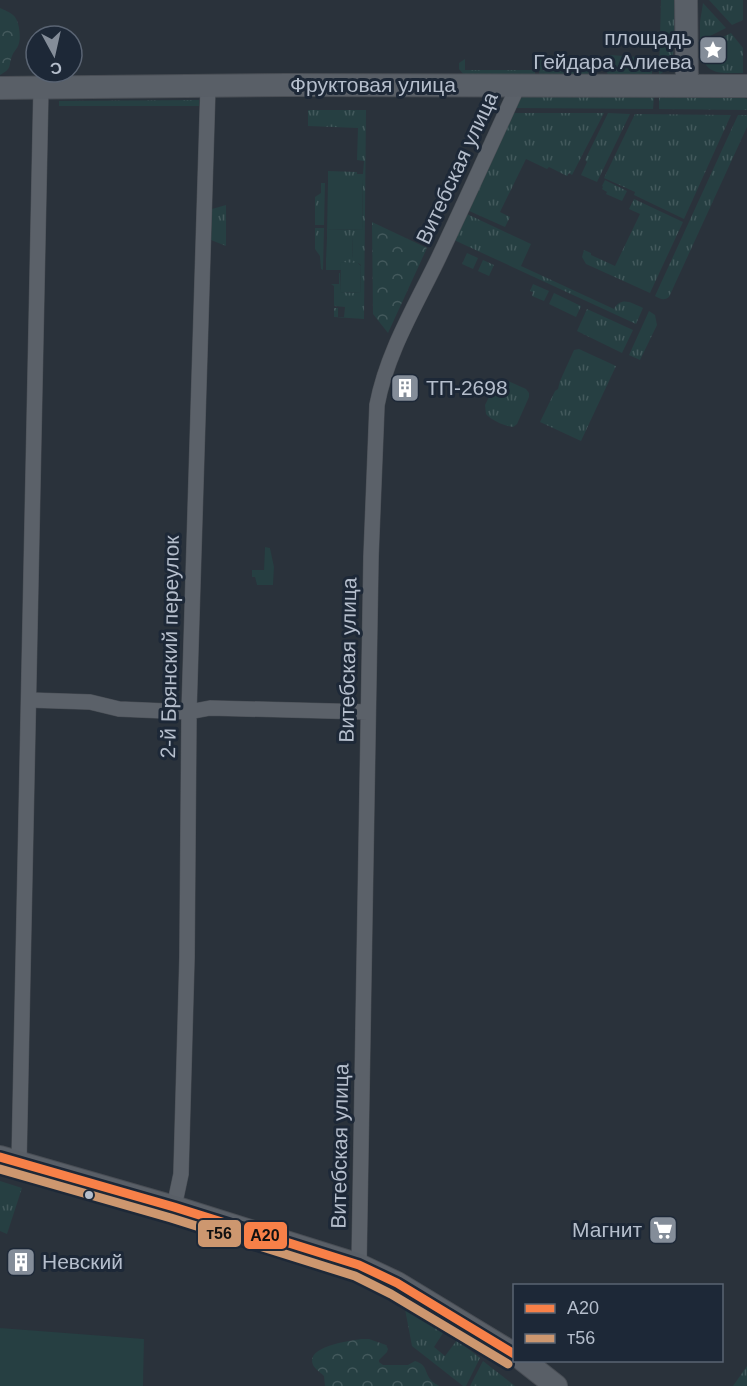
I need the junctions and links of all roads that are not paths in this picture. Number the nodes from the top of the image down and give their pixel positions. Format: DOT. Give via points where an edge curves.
graph roads {
  1 [pos="686,0"];
  2 [pos="208,86"];
  3 [pos="518,86"];
  4 [pos="687,86"];
  5 [pos="747,86"];
  6 [pos="41,87"];
  7 [pos="0,88"];
  8 [pos="29,700"];
  9 [pos="189,712"];
  10 [pos="368,712"];
  11 [pos="10,1160"];
  12 [pos="174,1207"];
  13 [pos="359,1265"];
  14 [pos="513,1353"];
  15 [pos="526,1362"];
  16 [pos="556,1386"];
  1 -- 4 [label="street"];
  2 -- 3 [label="street, Фруктовая улица"];
  2 -- 6 [label="street, Фруктовая улица"];
  2 -- 9 [label="street, 2-й Брянский переулок"];
  3 -- 4 [label="street, Фруктовая улица"];
  3 -- 10 [label="street, Витебская улица" via="390,357 381,387 376,416"];
  4 -- 5 [label="street, Фруктовая улица"];
  6 -- 7 [label="street, Фруктовая улица"];
  6 -- 8 [label="street"];
  8 -- 9 [label="street"];
  8 -- 11 [label="street"];
  9 -- 10 [label="street" via="210,708"];
  9 -- 12 [label="street, 2-й Брянский переулок" via="181,1163"];
  10 -- 13 [label="street, Витебская улица"];
  11 -- 12 [label="street"];
  12 -- 13 [label="street"];
  13 -- 14 [label="street" via="397,1283"];
  15 -- 16 [label="street"];
}
